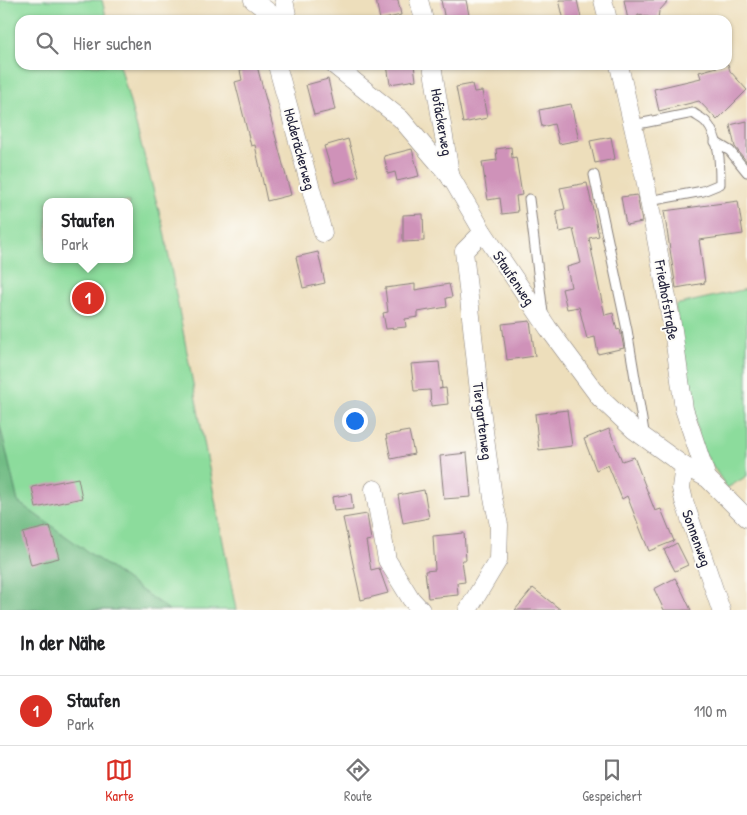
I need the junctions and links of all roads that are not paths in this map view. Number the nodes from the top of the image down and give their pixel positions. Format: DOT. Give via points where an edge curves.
graph roads {
  1 [pos="253,0"];
  2 [pos="284,0"];
  3 [pos="419,0"];
  4 [pos="603,0"];
  5 [pos="272,15"];
  6 [pos="287,15"];
  7 [pos="423,15"];
  8 [pos="607,15"];
  9 [pos="278,70"];
  10 [pos="340,70"];
  11 [pos="433,70"];
  12 [pos="620,70"];
  13 [pos="633,125"];
  14 [pos="715,142"];
  15 [pos="747,172"];
  16 [pos="594,175"];
  17 [pos="452,179"];
  18 [pos="529,200"];
  19 [pos="649,200"];
  20 [pos="482,232"];
  21 [pos="323,233"];
  22 [pos="544,321"];
  23 [pos="645,439"];
  24 [pos="684,466"];
  25 [pos="707,478"];
  26 [pos="374,489"];
  27 [pos="747,518"];
  28 [pos="421,610"];
  29 [pos="468,610"];
  30 [pos="721,610"];
  1 -- 5 [label="street"];
  2 -- 6 [label="street"];
  3 -- 7 [label="street"];
  4 -- 8 [label="street"];
  9 -- 21 [label="street, Holderäckerweg"];
  10 -- 17 [label="street, Staufenweg" via="401,120"];
  11 -- 17 [label="street, Hofäckerweg"];
  12 -- 13 [label="street, Friedhofstraße"];
  13 -- 14 [label="lane" via="693,113 706,122"];
  13 -- 19 [label="street, Friedhofstraße"];
  14 -- 15 [label="lane" via="730,151"];
  14 -- 19 [label="lane" via="720,160 720,184 703,191"];
  16 -- 23 [label="lane" via="628,330"];
  17 -- 20 [label="street, Staufenweg"];
  18 -- 22 [label="lane"];
  19 -- 25 [label="street, Friedhofstraße" via="684,409"];
  20 -- 22 [label="street, Staufenweg"];
  20 -- 29 [label="street, Tiergartenweg" via="464,251 492,498 498,525 498,560"];
  22 -- 23 [label="street, Staufenweg" via="600,398"];
  23 -- 24 [label="street, Staufenweg"];
  24 -- 25 [label="street, Staufenweg"];
  24 -- 30 [label="street, Sonnenweg" via="681,488 684,501"];
  25 -- 27 [label="street, Friedhofstraße"];
  26 -- 28 [label="street" via="387,560"];
}
